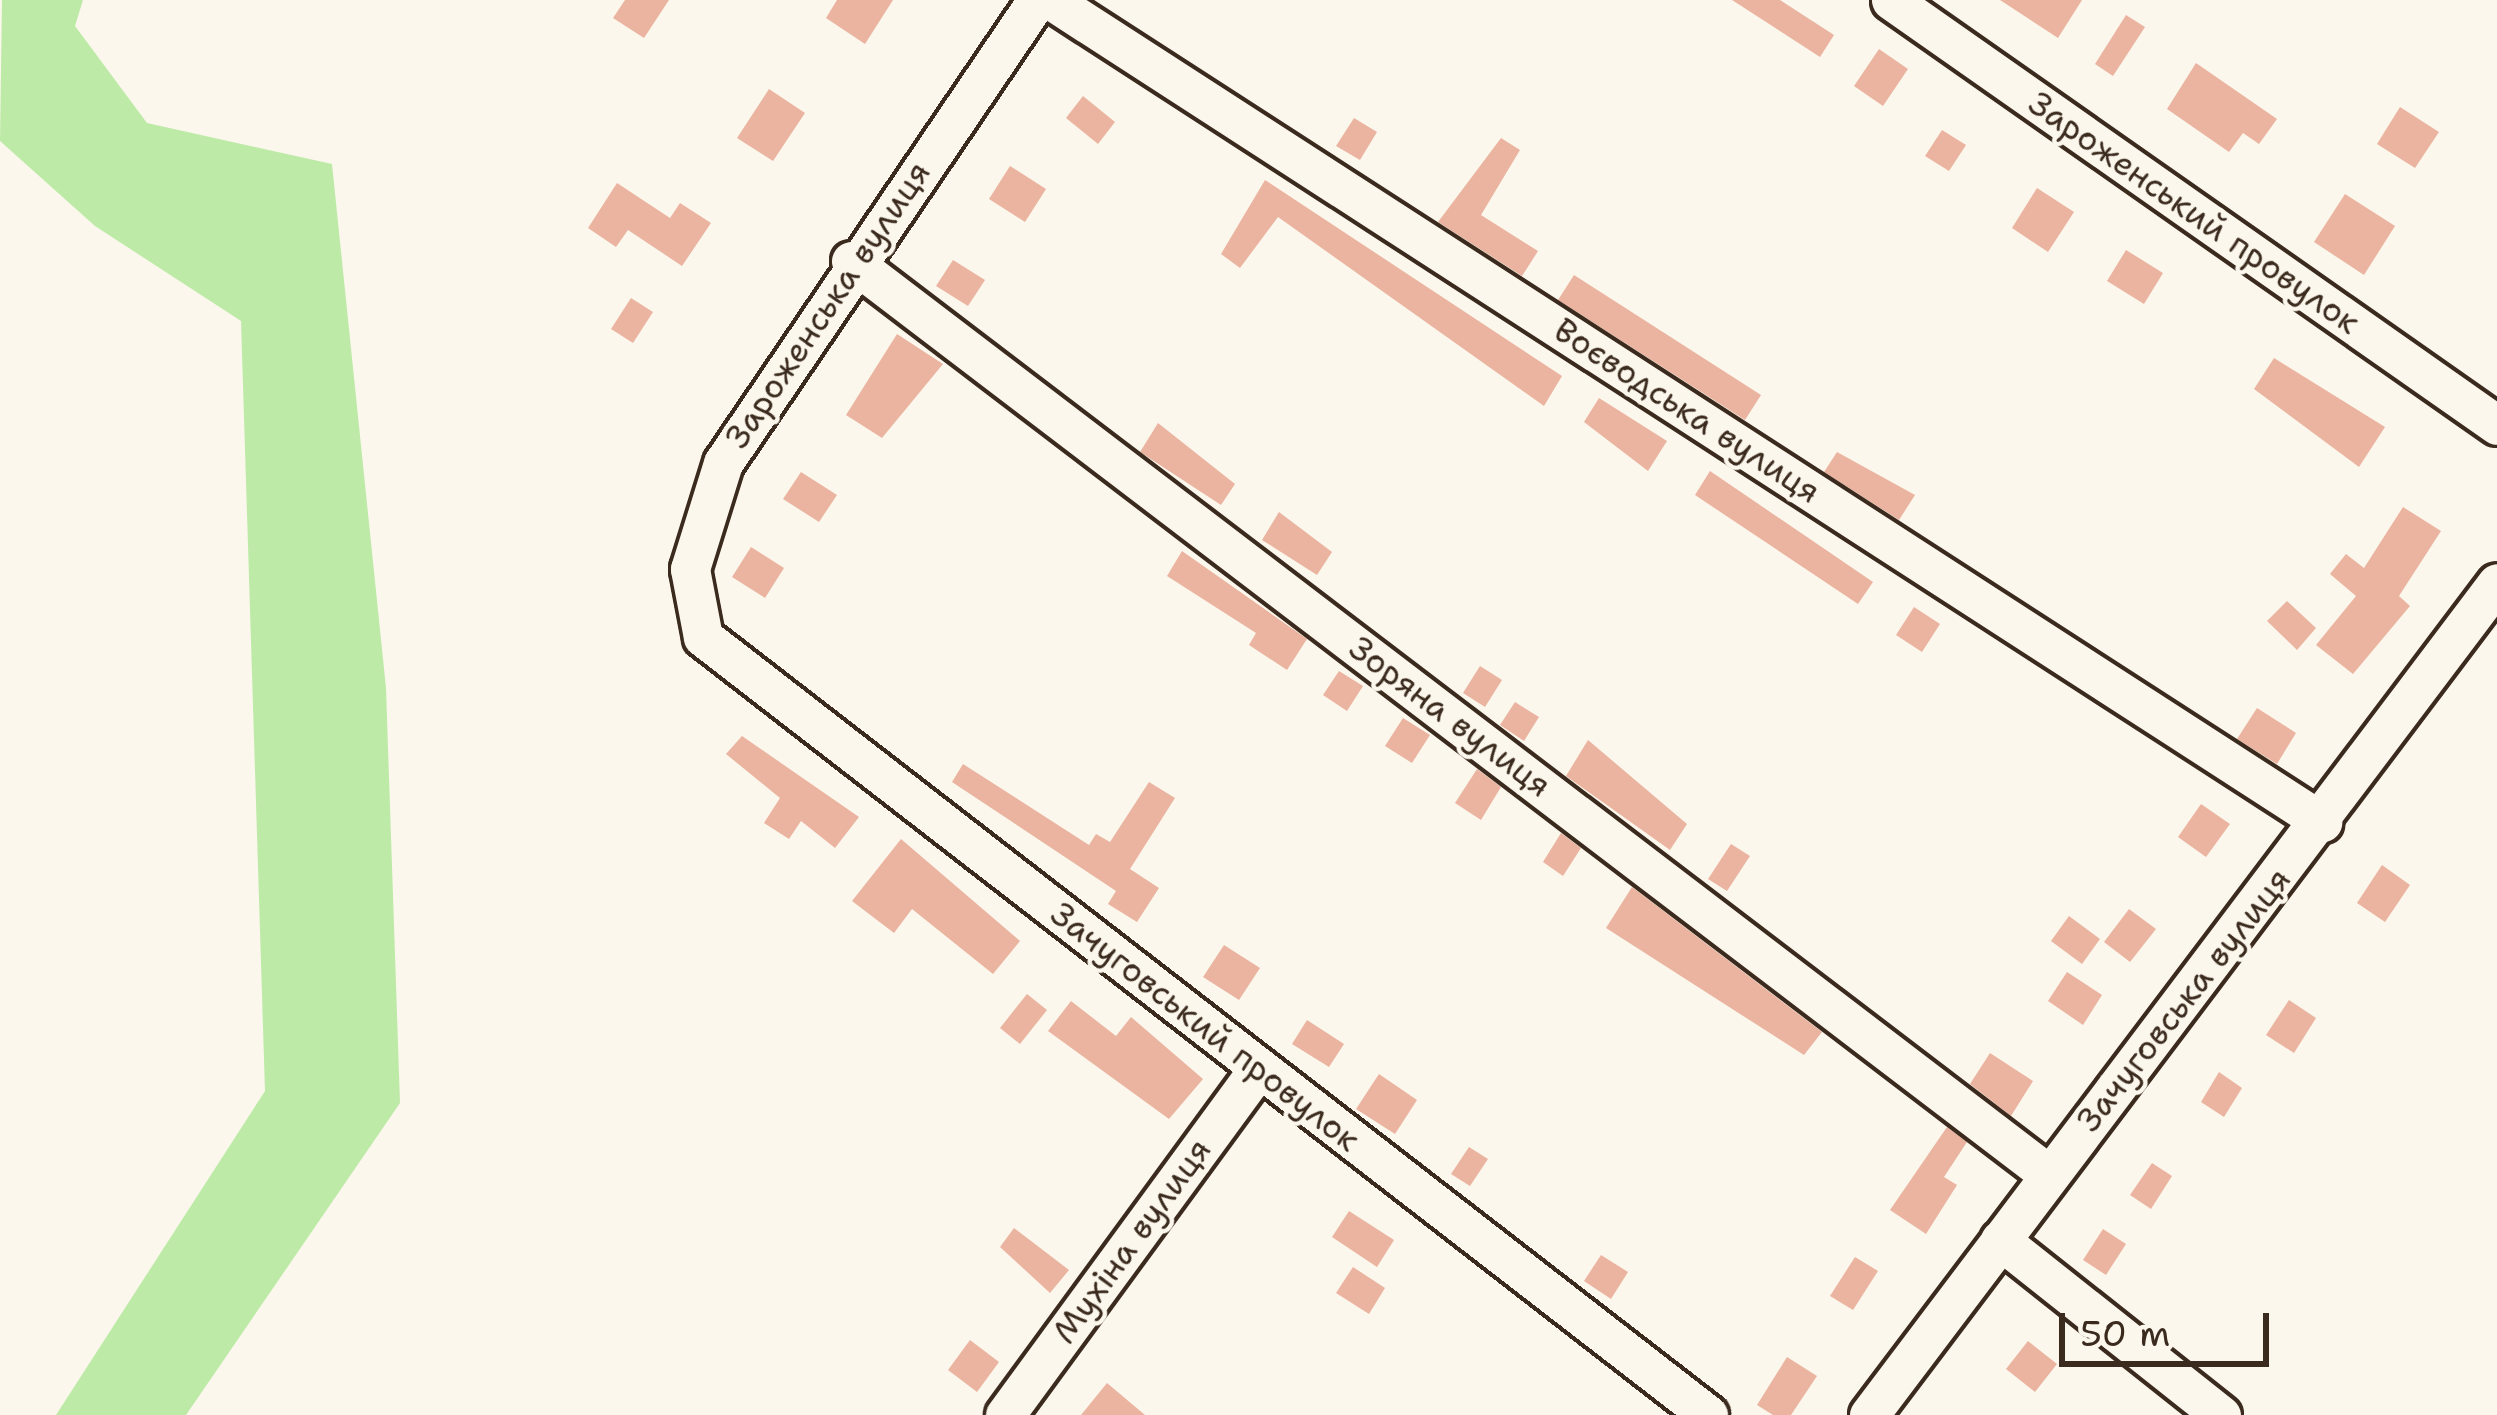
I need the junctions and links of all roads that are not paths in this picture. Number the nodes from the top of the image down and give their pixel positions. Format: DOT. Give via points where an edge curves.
graph roads {
  1 [pos="1037,0"];
  2 [pos="1051,0"];
  3 [pos="1891,0"];
  4 [pos="851,261"];
  5 [pos="2497,425"];
  6 [pos="2497,583"];
  7 [pos="704,637"];
  8 [pos="2322,822"];
  9 [pos="1259,1068"];
  10 [pos="2048,1174"];
  11 [pos="2000,1240"];
  12 [pos="1006,1415"];
  13 [pos="1708,1415"];
  14 [pos="1869,1415"];
  15 [pos="2221,1415"];
  1 -- 4 [label="street, Зароженська вулиця"];
  2 -- 8 [label="street, Воєводська вулиця"];
  3 -- 5 [label="street, Зароженський провулок"];
  4 -- 7 [label="street, Зароженська вулиця" via="723,463 690,569"];
  4 -- 10 [label="street, Зоряна вулиця"];
  6 -- 8 [label="street, Зачуговська вулиця"];
  7 -- 9 [label="street, Зачуговський провулок"];
  8 -- 10 [label="street, Зачуговська вулиця"];
  9 -- 12 [label="street, Мухіна вулиця"];
  9 -- 13 [label="street, Зачуговський провулок"];
  10 -- 11 [label="street, Зачуговська вулиця"];
  11 -- 14 [label="street, Зачуговська вулиця"];
  11 -- 15 [label="street"];
}
